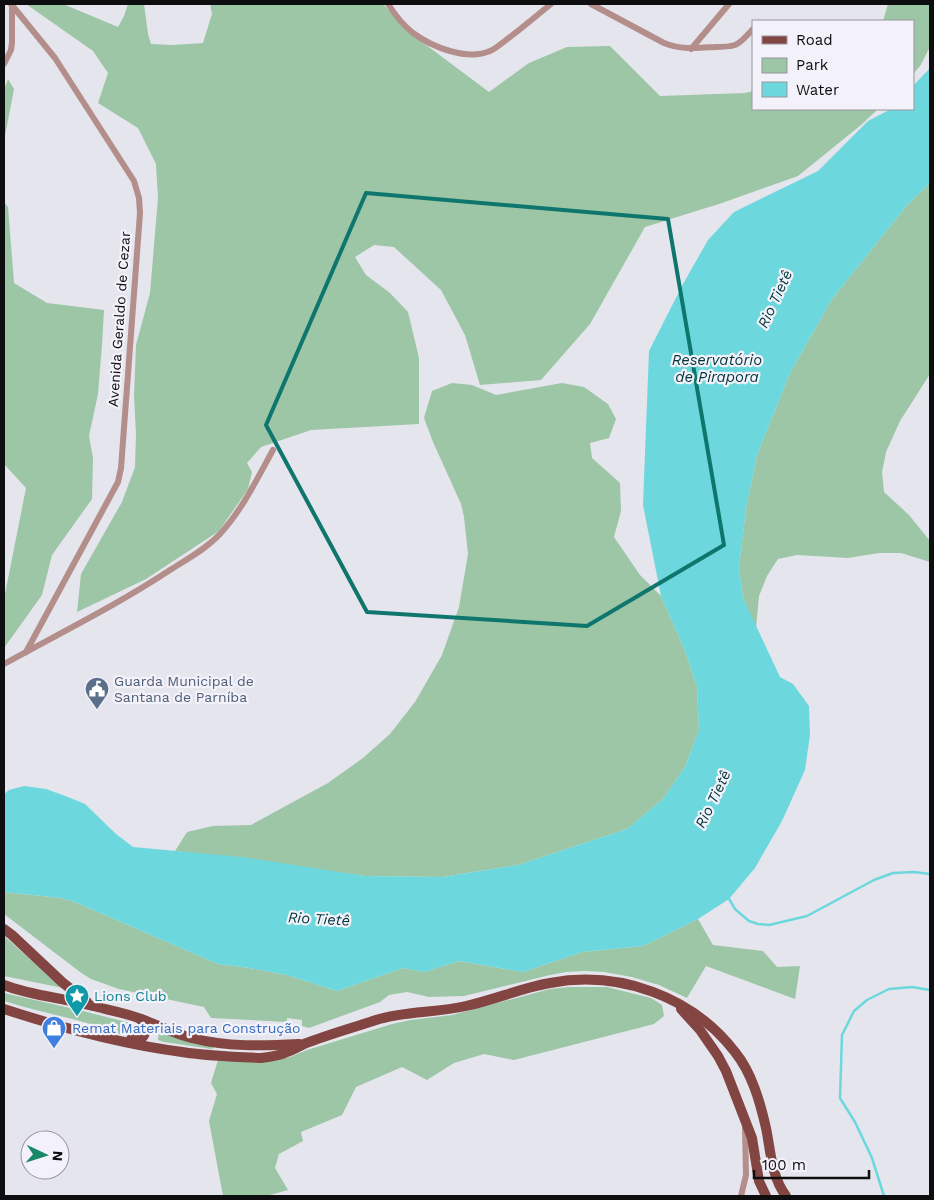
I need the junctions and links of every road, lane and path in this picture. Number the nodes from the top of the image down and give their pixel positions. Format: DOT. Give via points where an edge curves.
graph roads {
  1 [pos="12,4"];
  2 [pos="388,4"];
  3 [pos="551,4"];
  4 [pos="591,4"];
  5 [pos="729,4"];
  6 [pos="752,30"];
  7 [pos="691,49"];
  8 [pos="4,64"];
  9 [pos="273,450"];
  10 [pos="26,652"];
  11 [pos="4,664"];
  12 [pos="4,929"];
  13 [pos="4,985"];
  14 [pos="670,998"];
  15 [pos="89,1005"];
  16 [pos="4,1009"];
  17 [pos="140,1019"];
  18 [pos="88,1034"];
  19 [pos="304,1044"];
  20 [pos="745,1118"];
  21 [pos="742,1196"];
  22 [pos="766,1196"];
  23 [pos="786,1196"];
  1 -- 8 [label="street" via="12,43"];
  1 -- 10 [label="street, Avenida Geraldo de Cezar" via="55,58 134,181 140,213 118,482"];
  2 -- 3 [label="street" via="395,16 413,33 435,46 470,55 492,51"];
  4 -- 7 [label="street" via="664,43"];
  5 -- 7 [label="street"];
  6 -- 7 [label="street" via="734,45"];
  9 -- 10 [label="street" via="241,506 208,545 146,586"];
  10 -- 11 [label="street"];
  12 -- 15 [label="main road"];
  13 -- 15 [label="main road"];
  14 -- 19 [label="main road" via="619,983 594,980 548,983 463,1007 393,1015"];
  14 -- 20 [label="main road" via="700,1030 718,1056"];
  14 -- 23 [label="main road" via="716,1031 743,1064 760,1105 777,1181"];
  15 -- 17 [label="main road"];
  16 -- 18 [label="main road"];
  17 -- 18 [label="main road" via="145,1026 145,1035 139,1040 94,1032"];
  17 -- 19 [label="main road" via="202,1040 256,1045"];
  18 -- 19 [label="main road" via="183,1052 246,1057 274,1056"];
  20 -- 21 [label="street" via="746,1175"];
  20 -- 22 [label="main road" via="759,1181"];
}
